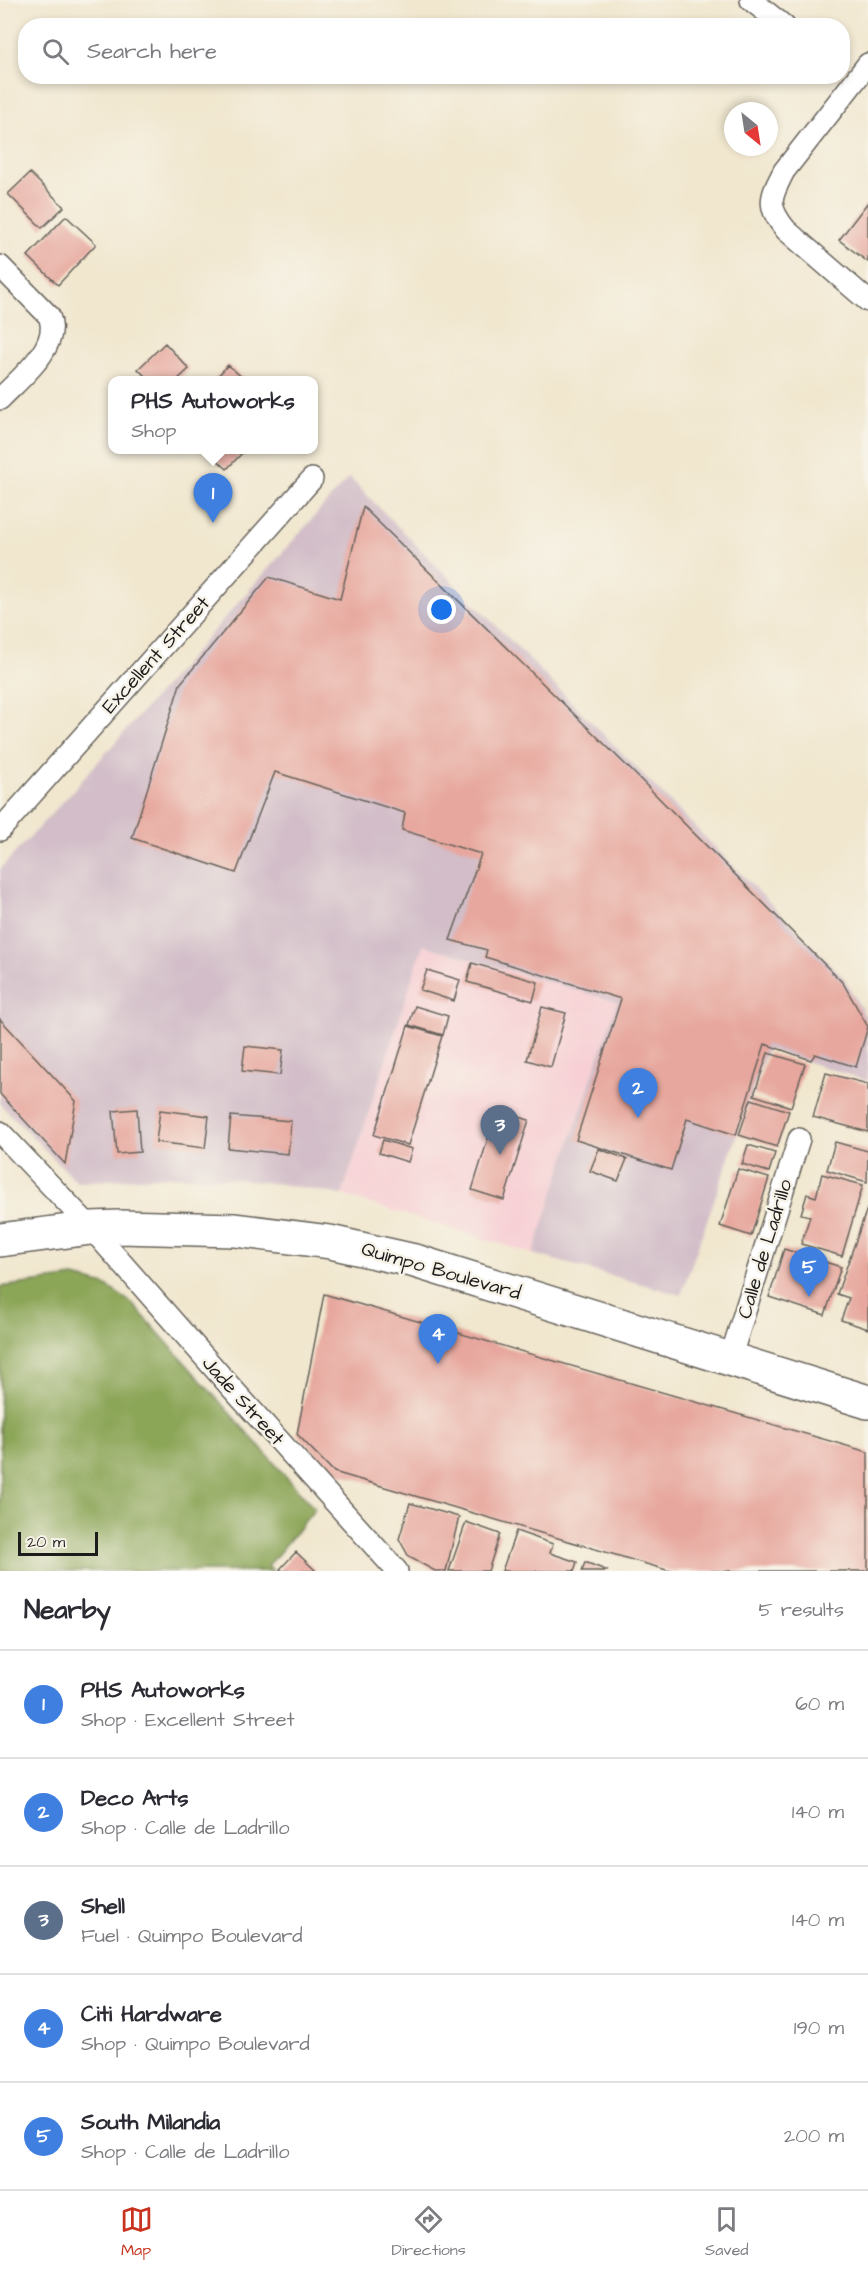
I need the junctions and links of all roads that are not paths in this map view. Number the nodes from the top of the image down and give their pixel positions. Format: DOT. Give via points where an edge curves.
graph roads {
  1 [pos="751,0"];
  2 [pos="774,18"];
  3 [pos="868,64"];
  4 [pos="855,81"];
  5 [pos="0,266"];
  6 [pos="868,301"];
  7 [pos="0,399"];
  8 [pos="312,479"];
  9 [pos="0,830"];
  10 [pos="0,1132"];
  11 [pos="799,1139"];
  12 [pos="91,1228"];
  13 [pos="0,1240"];
  14 [pos="730,1359"];
  15 [pos="868,1402"];
  16 [pos="397,1571"];
  1 -- 2 [label="street"];
  3 -- 4 [label="street"];
  4 -- 6 [label="street" via="784,171 771,203 786,230"];
  5 -- 7 [label="street" via="49,316 53,325 43,354"];
  8 -- 9 [label="street, Excellent Street"];
  10 -- 12 [label="street, Jade Street"];
  11 -- 14 [label="street, Calle de Ladrillo"];
  12 -- 13 [label="main road, Quimpo Boulevard"];
  12 -- 14 [label="main road, Quimpo Boulevard" via="235,1230 330,1242 415,1261"];
  12 -- 16 [label="street, Jade Street"];
  14 -- 15 [label="main road, Quimpo Boulevard"];
}
